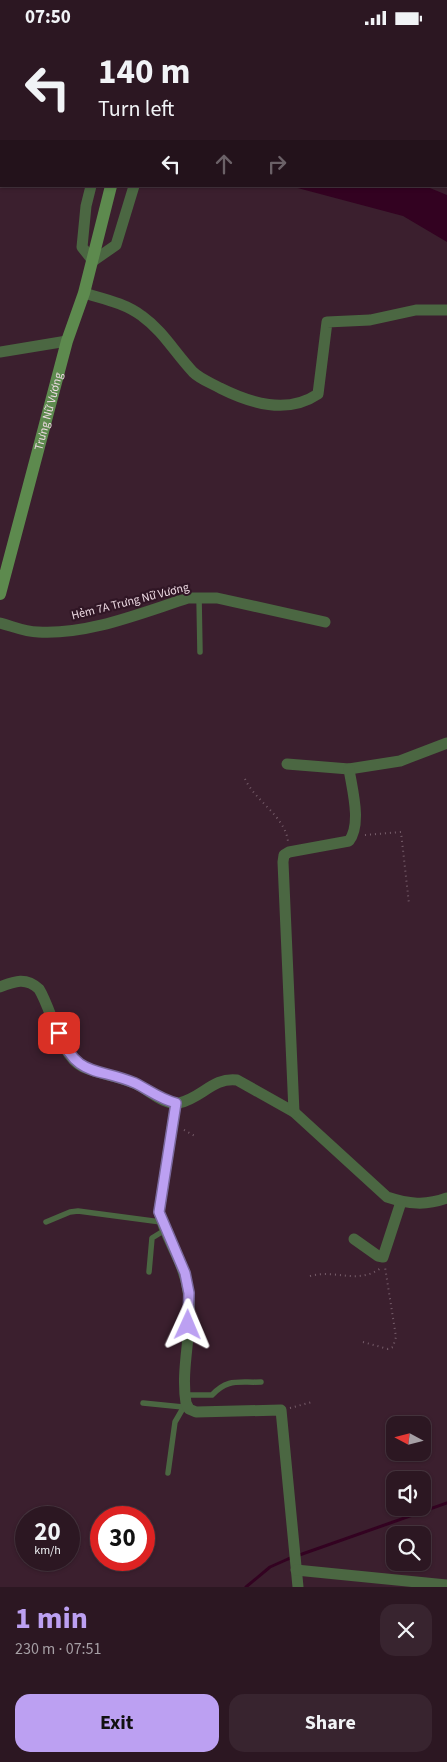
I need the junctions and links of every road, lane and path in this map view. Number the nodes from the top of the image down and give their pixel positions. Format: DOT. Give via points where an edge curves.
graph roads {
  1 [pos="91,187"];
  2 [pos="111,187"];
  3 [pos="134,187"];
  4 [pos="93,261"];
  5 [pos="84,293"];
  6 [pos="447,310"];
  7 [pos="67,341"];
  8 [pos="0,352"];
  9 [pos="0,594"];
  10 [pos="199,597"];
  11 [pos="325,621"];
  12 [pos="0,623"];
  13 [pos="200,652"];
  14 [pos="447,743"];
  15 [pos="287,764"];
  16 [pos="349,769"];
  17 [pos="245,779"];
  18 [pos="352,836"];
  19 [pos="288,852"];
  20 [pos="409,904"];
  21 [pos="0,987"];
  22 [pos="176,1103"];
  23 [pos="294,1112"];
  24 [pos="447,1198"];
  25 [pos="401,1201"];
  26 [pos="46,1222"];
  27 [pos="163,1226"];
  28 [pos="354,1239"];
  29 [pos="149,1272"];
  30 [pos="310,1276"];
  31 [pos="363,1342"];
  32 [pos="260,1381"];
  33 [pos="184,1401"];
  34 [pos="312,1402"];
  35 [pos="144,1403"];
  36 [pos="281,1411"];
  37 [pos="168,1473"];
  38 [pos="296,1566"];
  39 [pos="444,1586"];
  40 [pos="298,1587"];
  1 -- 4 [label="street" via="82,247"];
  2 -- 4 [label="main road, Trưng Nữ Vương"];
  3 -- 4 [label="street" via="116,245"];
  4 -- 5 [label="main road, Trưng Nữ Vương"];
  5 -- 6 [label="street" via="140,314 159,329 194,373 261,404 289,404 318,394 327,322 370,319 416,310"];
  5 -- 7 [label="main road, Trưng Nữ Vương"];
  7 -- 8 [label="street"];
  7 -- 9 [label="main road, Trưng Nữ Vương"];
  10 -- 11 [label="street, Hẻm 7A Trưng Nữ Vương"];
  10 -- 12 [label="street, Hẻm 7A Trưng Nữ Vương" via="108,623 59,633 35,632"];
  10 -- 13 [label="lane"];
  14 -- 16 [label="street" via="400,761"];
  15 -- 16 [label="street"];
  16 -- 18 [label="street" via="354,816"];
  17 -- 19 [label="path" via="287,834"];
  18 -- 19 [label="street" via="349,841"];
  18 -- 20 [label="path" via="401,832"];
  19 -- 23 [label="street" via="284,855 282,880"];
  21 -- 22 [label="street" via="21,980 32,982 39,989 66,1050 82,1066 121,1078 163,1100"];
  22 -- 23 [label="street" via="227,1079 251,1086"];
  22 -- 27 [label="street" via="159,1200"];
  23 -- 25 [label="street" via="387,1197"];
  24 -- 25 [label="street" via="420,1204"];
  25 -- 28 [label="street" via="383,1257"];
  26 -- 27 [label="lane" via="78,1211"];
  27 -- 29 [label="lane" via="152,1238"];
  27 -- 33 [label="street" via="179,1259 189,1293"];
  30 -- 31 [label="path" via="319,1273 370,1276 385,1265 396,1337 393,1347 388,1349"];
  32 -- 33 [label="lane" via="228,1383 212,1395"];
  33 -- 35 [label="lane"];
  33 -- 36 [label="street" via="189,1409 196,1412"];
  33 -- 37 [label="lane" via="175,1422"];
  34 -- 36 [label="path"];
  36 -- 38 [label="street"];
  38 -- 39 [label="street"];
  38 -- 40 [label="street"];
}
